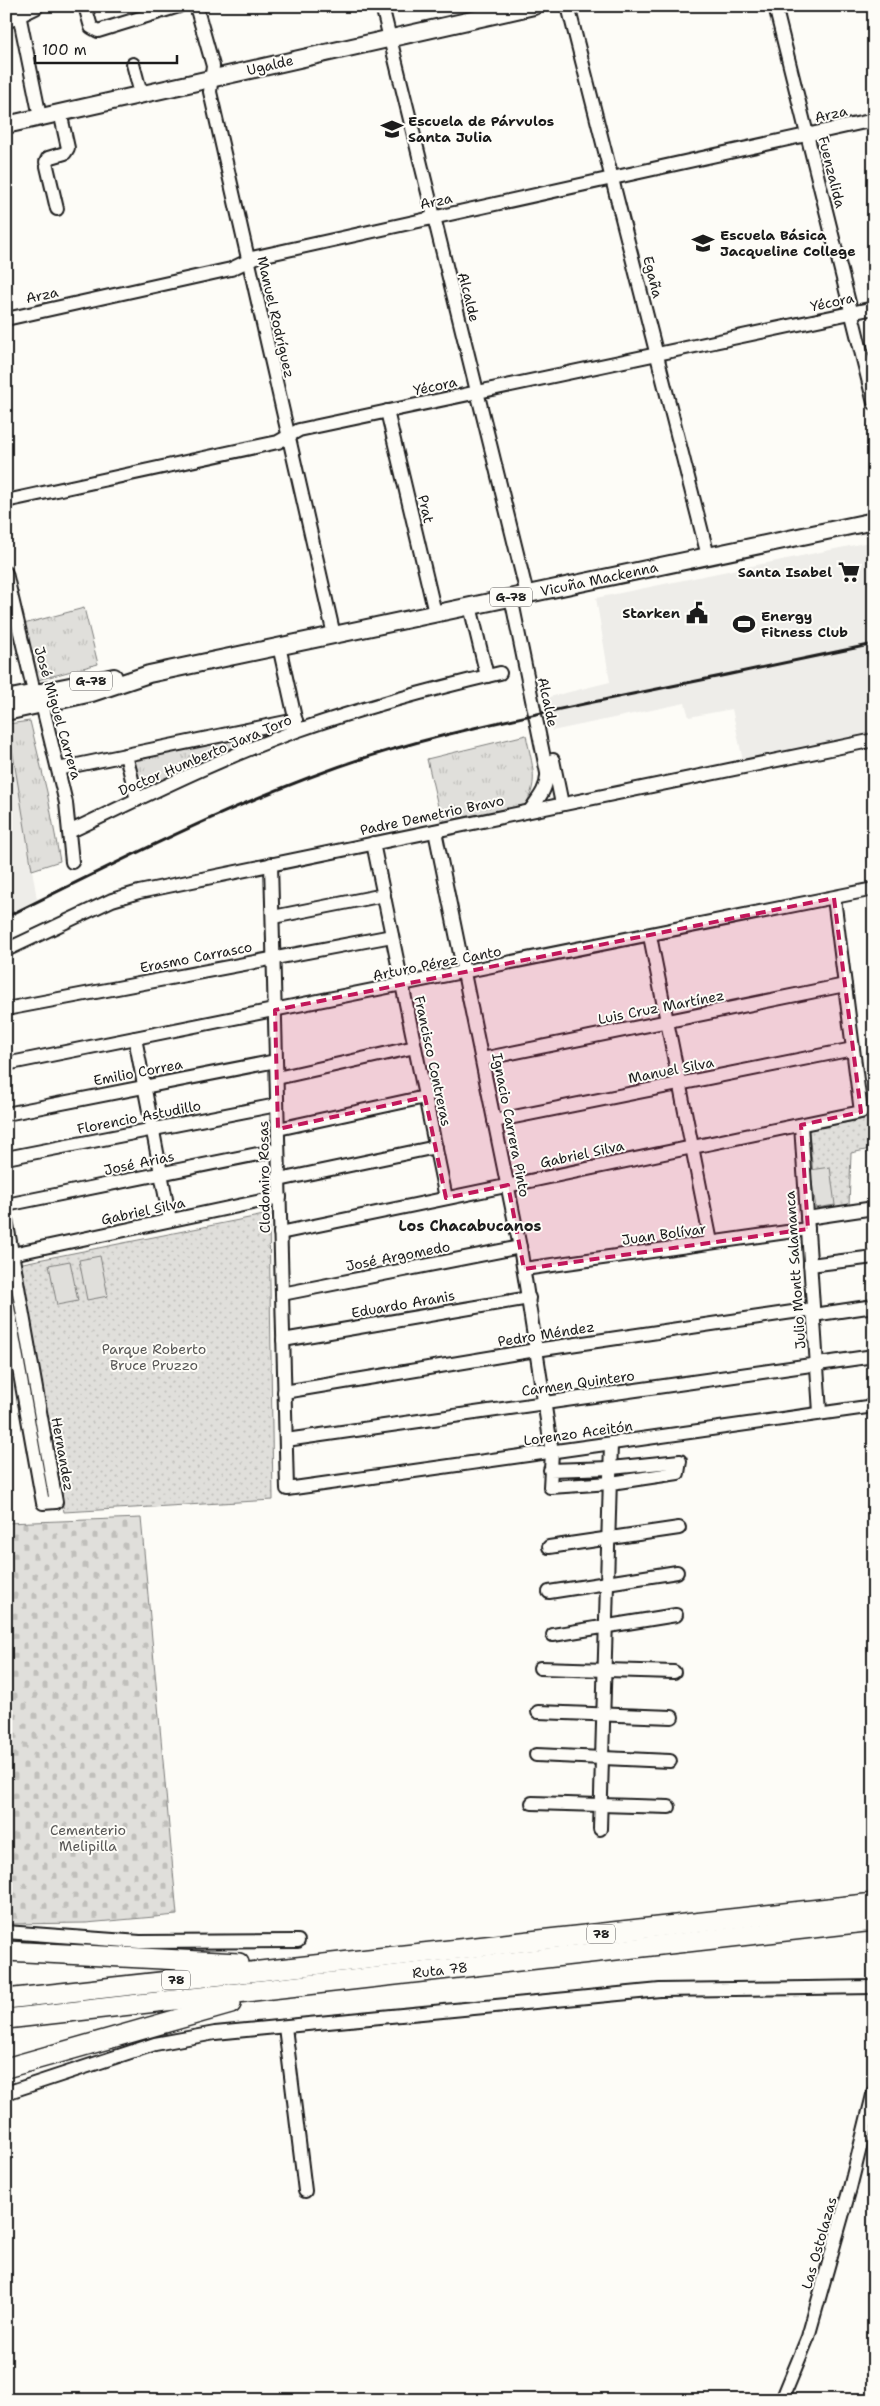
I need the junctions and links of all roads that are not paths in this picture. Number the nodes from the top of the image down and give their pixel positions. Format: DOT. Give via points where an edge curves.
graph roads {
  1 [pos="35,6"];
  2 [pos="85,6"];
  3 [pos="179,6"];
  4 [pos="196,6"];
  5 [pos="382,6"];
  6 [pos="534,6"];
  7 [pos="568,6"];
  8 [pos="775,6"];
  9 [pos="12,17"];
  10 [pos="390,38"];
  11 [pos="133,64"];
  12 [pos="212,78"];
  13 [pos="141,94"];
  14 [pos="60,112"];
  15 [pos="40,117"];
  16 [pos="874,120"];
  17 [pos="6,125"];
  18 [pos="807,135"];
  19 [pos="613,178"];
  20 [pos="57,209"];
  21 [pos="434,217"];
  22 [pos="248,261"];
  23 [pos="874,308"];
  24 [pos="851,313"];
  25 [pos="6,318"];
  26 [pos="657,354"];
  27 [pos="477,392"];
  28 [pos="874,404"];
  29 [pos="387,411"];
  30 [pos="288,436"];
  31 [pos="6,501"];
  32 [pos="874,521"];
  33 [pos="708,556"];
  34 [pos="6,573"];
  35 [pos="518,596"];
  36 [pos="470,606"];
  37 [pos="435,614"];
  38 [pos="334,635"];
  39 [pos="280,646"];
  40 [pos="500,673"];
  41 [pos="487,676"];
  42 [pos="38,698"];
  43 [pos="6,699"];
  44 [pos="6,712"];
  45 [pos="297,725"];
  46 [pos="874,740"];
  47 [pos="126,755"];
  48 [pos="58,769"];
  49 [pos="137,800"];
  50 [pos="562,804"];
  51 [pos="531,809"];
  52 [pos="435,830"];
  53 [pos="69,832"];
  54 [pos="373,843"];
  55 [pos="72,862"];
  56 [pos="272,864"];
  57 [pos="874,889"];
  58 [pos="384,895"];
  59 [pos="834,898"];
  60 [pos="273,916"];
  61 [pos="392,936"];
  62 [pos="650,936"];
  63 [pos="6,950"];
  64 [pos="274,958"];
  65 [pos="464,973"];
  66 [pos="402,985"];
  67 [pos="846,985"];
  68 [pos="6,1009"];
  69 [pos="275,1010"];
  70 [pos="667,1021"];
  71 [pos="135,1038"];
  72 [pos="415,1047"];
  73 [pos="853,1049"];
  74 [pos="482,1059"];
  75 [pos="276,1061"];
  76 [pos="6,1064"];
  77 [pos="277,1078"];
  78 [pos="679,1084"];
  79 [pos="144,1086"];
  80 [pos="425,1097"];
  81 [pos="277,1105"];
  82 [pos="6,1114"];
  83 [pos="494,1121"];
  84 [pos="801,1125"];
  85 [pos="153,1129"];
  86 [pos="278,1129"];
  87 [pos="436,1147"];
  88 [pos="692,1147"];
  89 [pos="278,1150"];
  90 [pos="6,1158"];
  91 [pos="161,1174"];
  92 [pos="279,1180"];
  93 [pos="508,1185"];
  94 [pos="280,1198"];
  95 [pos="446,1198"];
  96 [pos="6,1205"];
  97 [pos="874,1208"];
  98 [pos="6,1219"];
  99 [pos="170,1220"];
  100 [pos="807,1223"];
  101 [pos="280,1233"];
  102 [pos="711,1242"];
  103 [pos="520,1248"];
  104 [pos="12,1254"];
  105 [pos="874,1257"];
  106 [pos="810,1265"];
  107 [pos="524,1269"];
  108 [pos="282,1294"];
  109 [pos="6,1296"];
  110 [pos="529,1298"];
  111 [pos="874,1306"];
  112 [pos="813,1312"];
  113 [pos="283,1340"];
  114 [pos="536,1350"];
  115 [pos="874,1356"];
  116 [pos="817,1364"];
  117 [pos="284,1392"];
  118 [pos="544,1403"];
  119 [pos="874,1406"];
  120 [pos="820,1412"];
  121 [pos="286,1440"];
  122 [pos="611,1443"];
  123 [pos="552,1452"];
  124 [pos="611,1468"];
  125 [pos="550,1470"];
  126 [pos="612,1483"];
  127 [pos="287,1489"];
  128 [pos="679,1528"];
  129 [pos="610,1538"];
  130 [pos="549,1547"];
  131 [pos="677,1572"];
  132 [pos="608,1583"];
  133 [pos="549,1592"];
  134 [pos="676,1615"];
  135 [pos="607,1626"];
  136 [pos="554,1635"];
  137 [pos="540,1668"];
  138 [pos="605,1670"];
  139 [pos="674,1672"];
  140 [pos="538,1712"];
  141 [pos="603,1714"];
  142 [pos="672,1717"];
  143 [pos="536,1754"];
  144 [pos="602,1758"];
  145 [pos="670,1760"];
  146 [pos="532,1802"];
  147 [pos="600,1805"];
  148 [pos="669,1807"];
  149 [pos="600,1829"];
  150 [pos="874,1903"];
  151 [pos="874,1921"];
  152 [pos="6,1932"];
  153 [pos="298,1941"];
  154 [pos="6,1951"];
  155 [pos="346,1962"];
  156 [pos="326,1983"];
  157 [pos="874,1987"];
  158 [pos="6,1999"];
  159 [pos="6,2019"];
  160 [pos="285,2027"];
  161 [pos="6,2068"];
  162 [pos="874,2090"];
  163 [pos="6,2093"];
  164 [pos="305,2191"];
  165 [pos="782,2400"];
  1 -- 9 [label="main road"];
  2 -- 3 [label="street" via="95,30"];
  4 -- 12 [label="street, Manuel Rodríguez" via="213,66"];
  5 -- 10 [label="street, Alcalde"];
  6 -- 10 [label="main road, Ugalde"];
  7 -- 19 [label="street, Egaña"];
  8 -- 18 [label="street, Fuenzalida"];
  9 -- 15 [label="street"];
  10 -- 12 [label="main road, Ugalde"];
  10 -- 21 [label="street, Alcalde"];
  11 -- 13 [label="street"];
  12 -- 13 [label="main road, Ugalde"];
  12 -- 22 [label="street, Manuel Rodríguez" via="210,92"];
  13 -- 14 [label="main road, Ugalde"];
  14 -- 15 [label="main road, Ugalde"];
  14 -- 20 [label="street" via="68,148 65,153 50,157 46,162"];
  15 -- 17 [label="main road, Ugalde"];
  16 -- 18 [label="street, Arza"];
  18 -- 19 [label="street, Arza"];
  18 -- 24 [label="street, Fuenzalida"];
  19 -- 21 [label="street, Arza"];
  19 -- 26 [label="street, Egaña"];
  21 -- 22 [label="street, Arza"];
  21 -- 27 [label="street, Alcalde"];
  22 -- 25 [label="street, Arza" via="231,269"];
  22 -- 30 [label="street, Manuel Rodríguez"];
  23 -- 24 [label="street, Yécora"];
  24 -- 26 [label="street, Yécora"];
  24 -- 28 [label="street, Fuenzalida"];
  26 -- 27 [label="street, Yécora"];
  26 -- 33 [label="street, Egaña"];
  27 -- 29 [label="street, Yécora"];
  27 -- 35 [label="street, Alcalde"];
  29 -- 30 [label="street, Yécora" via="299,430"];
  29 -- 37 [label="street, Prat"];
  30 -- 31 [label="street, Yécora" via="278,442"];
  30 -- 38 [label="street, Manuel Rodríguez"];
  32 -- 33 [label="main road, Vicuña Mackenna / G-78"];
  33 -- 35 [label="main road, Vicuña Mackenna / G-78"];
  34 -- 42 [label="street, José Miguel Carrera"];
  35 -- 36 [label="main road, Vicuña Mackenna / G-78"];
  35 -- 50 [label="street, Alcalde"];
  35 -- 51 [label="street, Alcalde" via="547,773 546,784"];
  36 -- 37 [label="main road, Vicuña Mackenna / G-78"];
  36 -- 41 [label="street"];
  37 -- 38 [label="main road, Vicuña Mackenna / G-78"];
  38 -- 39 [label="main road, Vicuña Mackenna / G-78"];
  39 -- 42 [label="main road, Vicuña Mackenna / G-78" via="149,674 110,677"];
  39 -- 45 [label="street"];
  40 -- 41 [label="street, Doctor Humberto Jara Toro"];
  41 -- 45 [label="street, Doctor Humberto Jara Toro"];
  42 -- 43 [label="main road, Vicuña Mackenna / G-78"];
  42 -- 44 [label="main road, Vicuña Mackenna / G-78"];
  42 -- 48 [label="street, José Miguel Carrera"];
  45 -- 47 [label="street"];
  45 -- 49 [label="street, Doctor Humberto Jara Toro"];
  46 -- 50 [label="street, Padre Demetrio Bravo"];
  47 -- 48 [label="street"];
  47 -- 49 [label="street"];
  48 -- 53 [label="street, José Miguel Carrera"];
  49 -- 53 [label="street, Doctor Humberto Jara Toro"];
  50 -- 51 [label="street, Padre Demetrio Bravo"];
  51 -- 52 [label="street, Padre Demetrio Bravo"];
  52 -- 54 [label="street, Padre Demetrio Bravo"];
  52 -- 65 [label="street, Ignacio Carrera Pinto"];
  53 -- 55 [label="street, José Miguel Carrera"];
  54 -- 56 [label="street, Padre Demetrio Bravo"];
  54 -- 58 [label="street, Francisco Contreras"];
  56 -- 60 [label="street, Clodomiro Rosas"];
  56 -- 63 [label="street, Padre Demetrio Bravo" via="126,896"];
  57 -- 59 [label="street, Arturo Pérez Canto"];
  58 -- 60 [label="street"];
  58 -- 61 [label="street, Francisco Contreras"];
  59 -- 62 [label="street, Arturo Pérez Canto"];
  59 -- 67 [label="street"];
  60 -- 64 [label="street, Clodomiro Rosas"];
  61 -- 64 [label="street, Erasmo Carrasco"];
  61 -- 66 [label="street, Francisco Contreras"];
  62 -- 65 [label="street, Arturo Pérez Canto"];
  62 -- 70 [label="street"];
  64 -- 68 [label="street, Erasmo Carrasco"];
  64 -- 69 [label="street, Clodomiro Rosas"];
  65 -- 66 [label="street, Arturo Pérez Canto"];
  65 -- 74 [label="street, Ignacio Carrera Pinto"];
  66 -- 69 [label="street, Arturo Pérez Canto"];
  66 -- 72 [label="street, Francisco Contreras"];
  67 -- 70 [label="street, Luis Cruz Martínez"];
  67 -- 73 [label="street"];
  69 -- 71 [label="street, Arturo Pérez Canto"];
  69 -- 75 [label="street, Clodomiro Rosas"];
  70 -- 74 [label="street, Luis Cruz Martínez"];
  70 -- 78 [label="street"];
  71 -- 76 [label="street, Arturo Pérez Canto"];
  71 -- 79 [label="street"];
  72 -- 77 [label="street"];
  72 -- 80 [label="street, Francisco Contreras"];
  73 -- 78 [label="street, Manuel Silva"];
  73 -- 84 [label="street, Gabriel Silva" via="861,1112"];
  74 -- 83 [label="street, Ignacio Carrera Pinto"];
  75 -- 77 [label="street, Clodomiro Rosas"];
  75 -- 79 [label="street, Emilio Correa"];
  77 -- 81 [label="street, Clodomiro Rosas"];
  78 -- 83 [label="street, Manuel Silva"];
  78 -- 88 [label="street"];
  79 -- 82 [label="street, Emilio Correa"];
  79 -- 85 [label="street"];
  80 -- 86 [label="street"];
  80 -- 87 [label="street, Francisco Contreras"];
  81 -- 85 [label="street, Florencio Astudillo"];
  81 -- 86 [label="street, Clodomiro Rosas"];
  83 -- 93 [label="street, Ignacio Carrera Pinto"];
  84 -- 88 [label="street, Gabriel Silva"];
  84 -- 100 [label="street, Julio Montt Salamanca"];
  85 -- 90 [label="street, Florencio Astudillo"];
  85 -- 91 [label="street"];
  86 -- 89 [label="street, Clodomiro Rosas"];
  87 -- 92 [label="street"];
  87 -- 95 [label="street, Francisco Contreras"];
  88 -- 93 [label="street, Gabriel Silva"];
  88 -- 102 [label="street"];
  89 -- 91 [label="street, José Arias"];
  89 -- 92 [label="street, Clodomiro Rosas"];
  91 -- 96 [label="street, José Arias"];
  91 -- 99 [label="street"];
  92 -- 94 [label="street, Clodomiro Rosas"];
  93 -- 95 [label="street, Gabriel Silva"];
  93 -- 103 [label="street, Ignacio Carrera Pinto"];
  94 -- 99 [label="street, Gabriel Silva"];
  94 -- 101 [label="street, Clodomiro Rosas"];
  95 -- 101 [label="street, Gabriel Silva"];
  97 -- 100 [label="street, Juan Bolívar"];
  98 -- 104 [label="street, Hernandez"];
  99 -- 104 [label="street, Gabriel Silva"];
  100 -- 102 [label="street, Juan Bolívar"];
  100 -- 106 [label="street, Julio Montt Salamanca"];
  101 -- 108 [label="street, Clodomiro Rosas"];
  102 -- 107 [label="street, Juan Bolívar"];
  103 -- 107 [label="street, Ignacio Carrera Pinto"];
  103 -- 108 [label="street, José Argomedo"];
  104 -- 109 [label="street, Hernandez" via="56,1502 42,1503"];
  105 -- 106 [label="street"];
  106 -- 112 [label="street, Julio Montt Salamanca"];
  107 -- 110 [label="street, Ignacio Carrera Pinto"];
  108 -- 113 [label="street, Clodomiro Rosas"];
  110 -- 113 [label="street, Eduardo Aranis"];
  110 -- 114 [label="street, Ignacio Carrera Pinto"];
  111 -- 112 [label="street, Pedro Méndez"];
  112 -- 114 [label="street, Pedro Méndez"];
  112 -- 116 [label="street, Julio Montt Salamanca"];
  113 -- 117 [label="street, Clodomiro Rosas"];
  114 -- 117 [label="street, Pedro Méndez"];
  114 -- 118 [label="street, Ignacio Carrera Pinto"];
  115 -- 116 [label="street, Carmen Quintero"];
  116 -- 118 [label="street, Carmen Quintero"];
  116 -- 120 [label="street, Julio Montt Salamanca"];
  117 -- 121 [label="street, Clodomiro Rosas"];
  118 -- 121 [label="street, Carmen Quintero"];
  118 -- 123 [label="street, Ignacio Carrera Pinto"];
  119 -- 120 [label="street, Lorenzo Aceitón"];
  120 -- 122 [label="street, Lorenzo Aceitón"];
  121 -- 127 [label="street, Clodomiro Rosas"];
  122 -- 123 [label="street, Lorenzo Aceitón"];
  122 -- 124 [label="street"];
  123 -- 125 [label="street, Ignacio Carrera Pinto"];
  123 -- 127 [label="street, Lorenzo Aceitón"];
  124 -- 125 [label="street"];
  124 -- 126 [label="street"];
  124 -- 126 [label="street" via="680,1461 678,1473"];
  125 -- 126 [label="street, Ignacio Carrera Pinto" via="550,1487"];
  126 -- 129 [label="street"];
  128 -- 129 [label="street"];
  129 -- 130 [label="street"];
  129 -- 132 [label="street"];
  131 -- 132 [label="street"];
  132 -- 133 [label="street"];
  132 -- 135 [label="street"];
  134 -- 135 [label="street"];
  135 -- 136 [label="street"];
  135 -- 138 [label="street"];
  137 -- 138 [label="street"];
  138 -- 139 [label="street"];
  138 -- 141 [label="street"];
  140 -- 141 [label="street"];
  141 -- 142 [label="street"];
  141 -- 144 [label="street"];
  143 -- 144 [label="street"];
  144 -- 145 [label="street"];
  144 -- 147 [label="street"];
  146 -- 147 [label="street"];
  147 -- 148 [label="street"];
  147 -- 149 [label="street"];
  150 -- 155 [label="highway, Ruta 78 / 78"];
  151 -- 156 [label="highway, Ruta 78 / 78"];
  152 -- 153 [label="street" via="140,1942"];
  154 -- 155 [label="highway" via="224,1963"];
  155 -- 158 [label="highway, Ruta 78 / 78"];
  156 -- 159 [label="highway, Ruta 78 / 78"];
  156 -- 161 [label="highway" via="194,2013"];
  157 -- 160 [label="street" via="660,1990"];
  160 -- 163 [label="street" via="215,2033 155,2044"];
  160 -- 164 [label="street"];
  162 -- 165 [label="street, Las Ostolazas" via="808,2337"];
}
